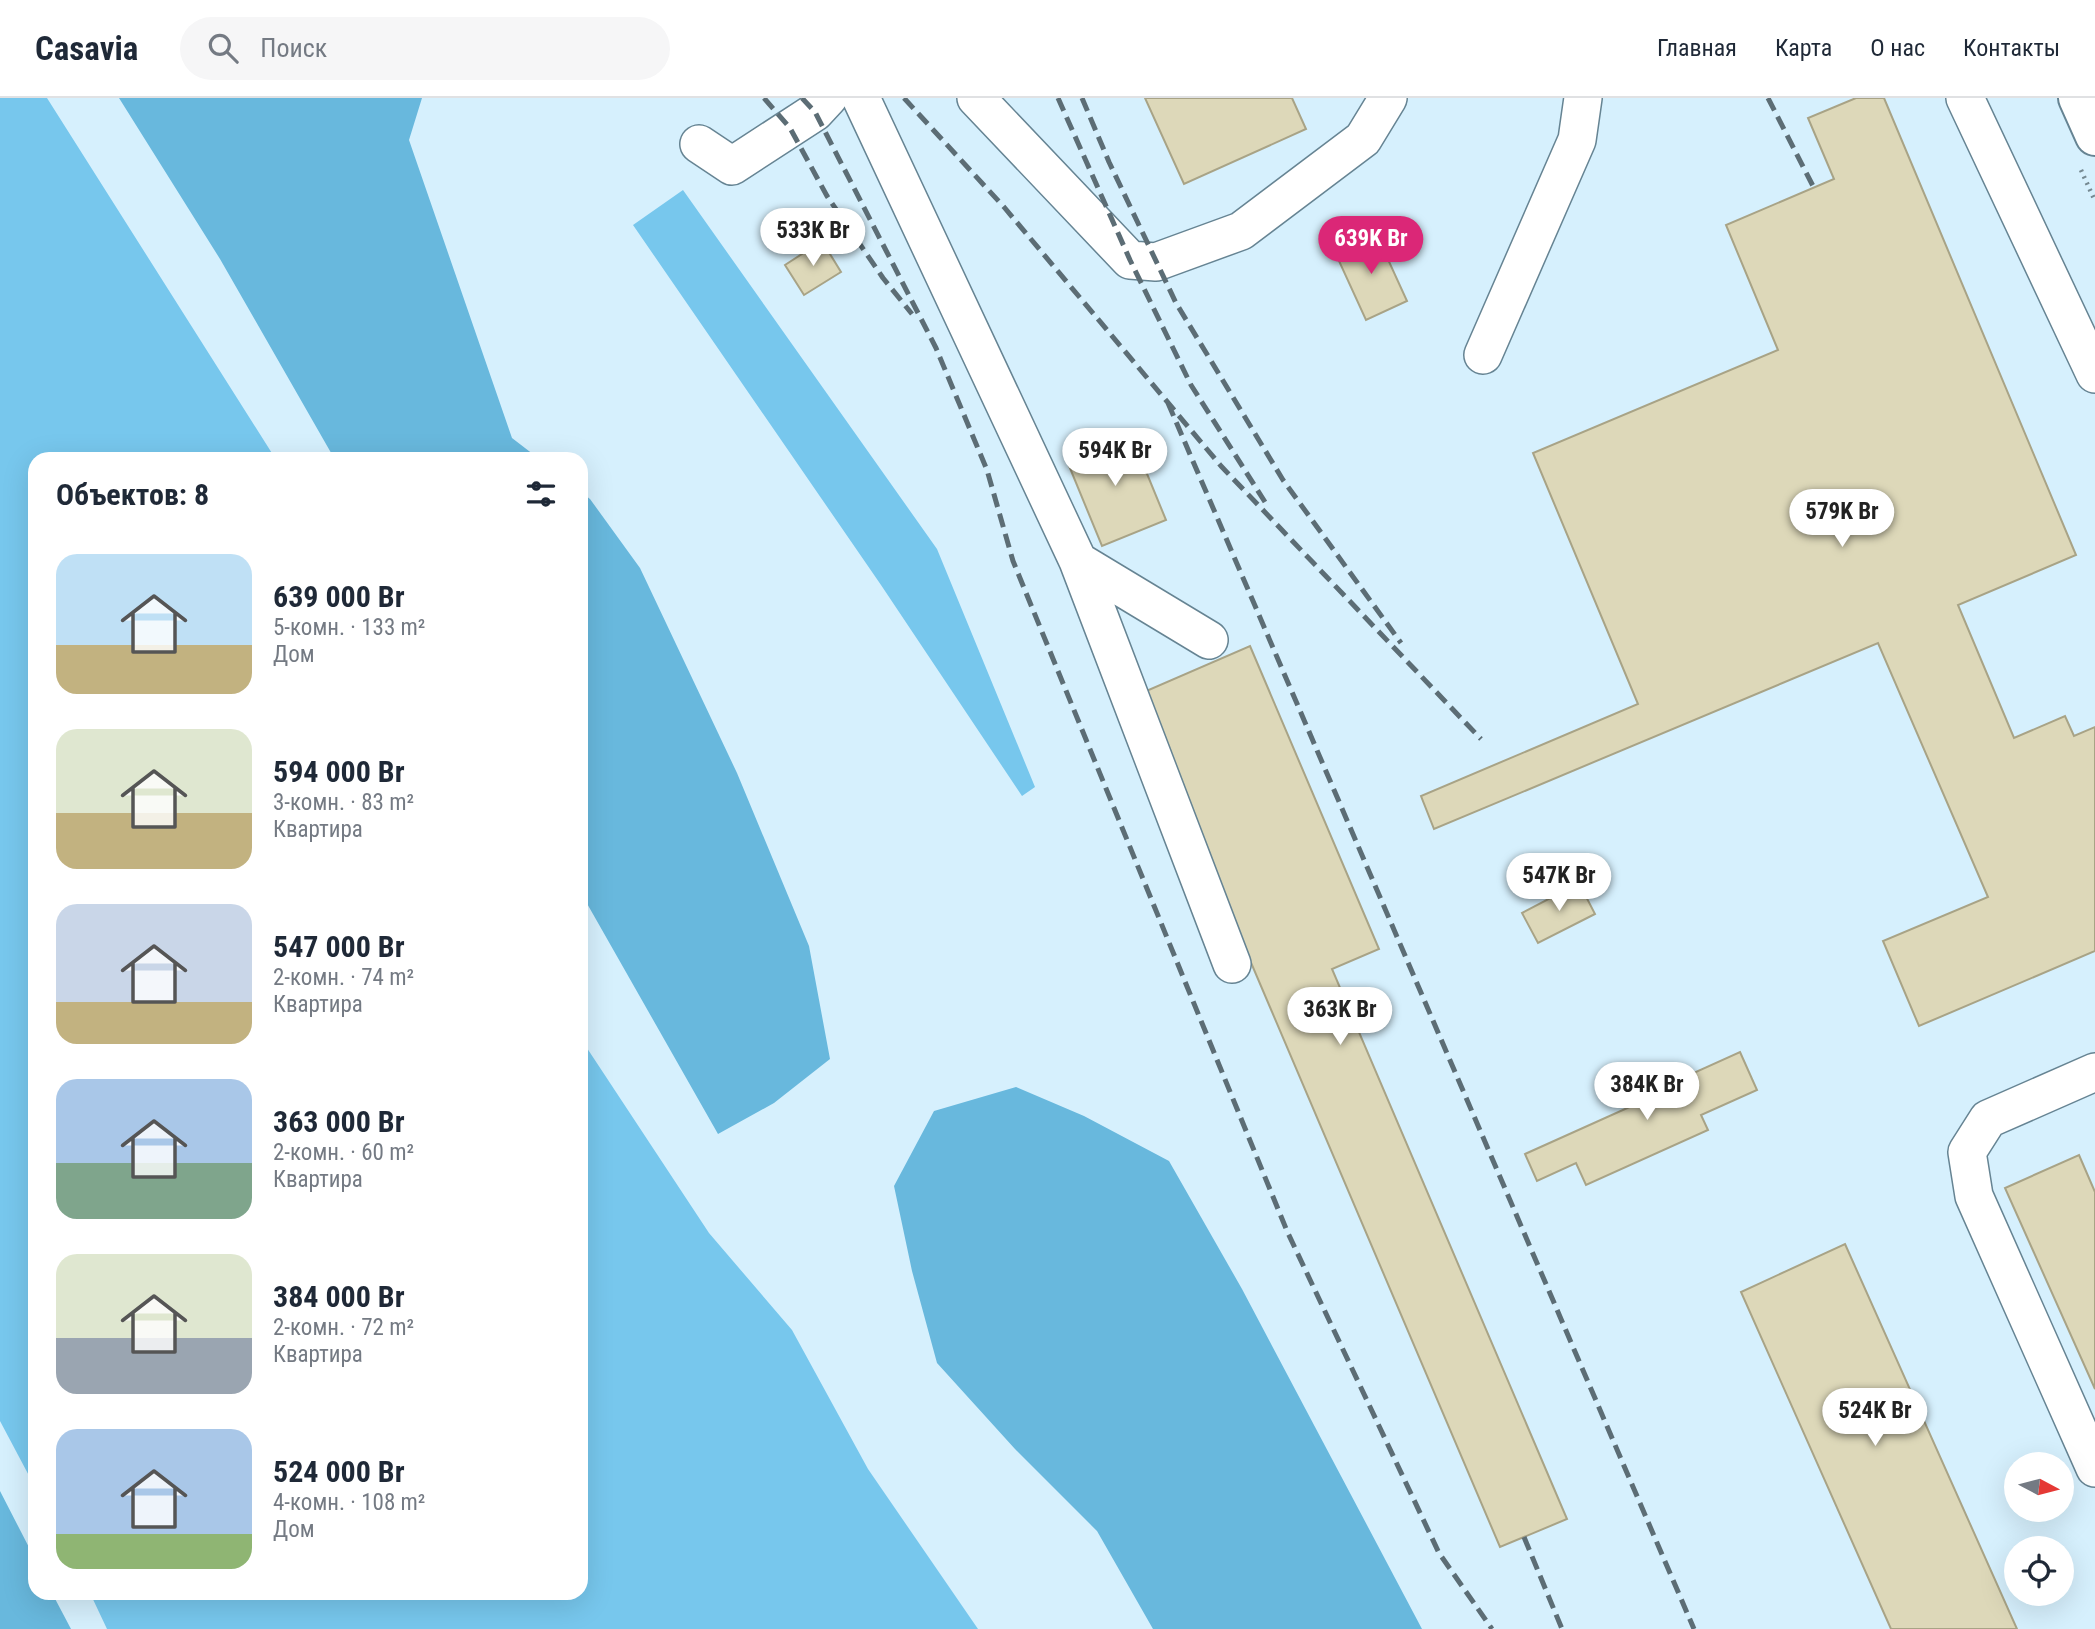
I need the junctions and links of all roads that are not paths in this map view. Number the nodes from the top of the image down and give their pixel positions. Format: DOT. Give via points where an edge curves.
graph roads {
  1 [pos="828,98"];
  2 [pos="861,98"];
  3 [pos="976,98"];
  4 [pos="1388,98"];
  5 [pos="1583,98"];
  6 [pos="1965,98"];
  7 [pos="2078,98"];
  8 [pos="2095,136"];
  9 [pos="699,144"];
  10 [pos="1483,355"];
  11 [pos="2095,374"];
  12 [pos="1078,561"];
  13 [pos="1209,640"];
  14 [pos="1232,964"];
  15 [pos="2095,1072"];
  16 [pos="2095,1468"];
  1 -- 9 [label="lane" via="815,112 732,166"];
  2 -- 12 [label="lane"];
  3 -- 4 [label="lane" via="1130,260 1156,262 1241,231 1363,139"];
  5 -- 10 [label="lane" via="1577,141"];
  6 -- 11 [label="lane"];
  7 -- 8 [label="main road"];
  12 -- 13 [label="lane"];
  12 -- 14 [label="lane"];
  15 -- 16 [label="lane" via="1988,1119 1967,1152 1974,1196"];
}
